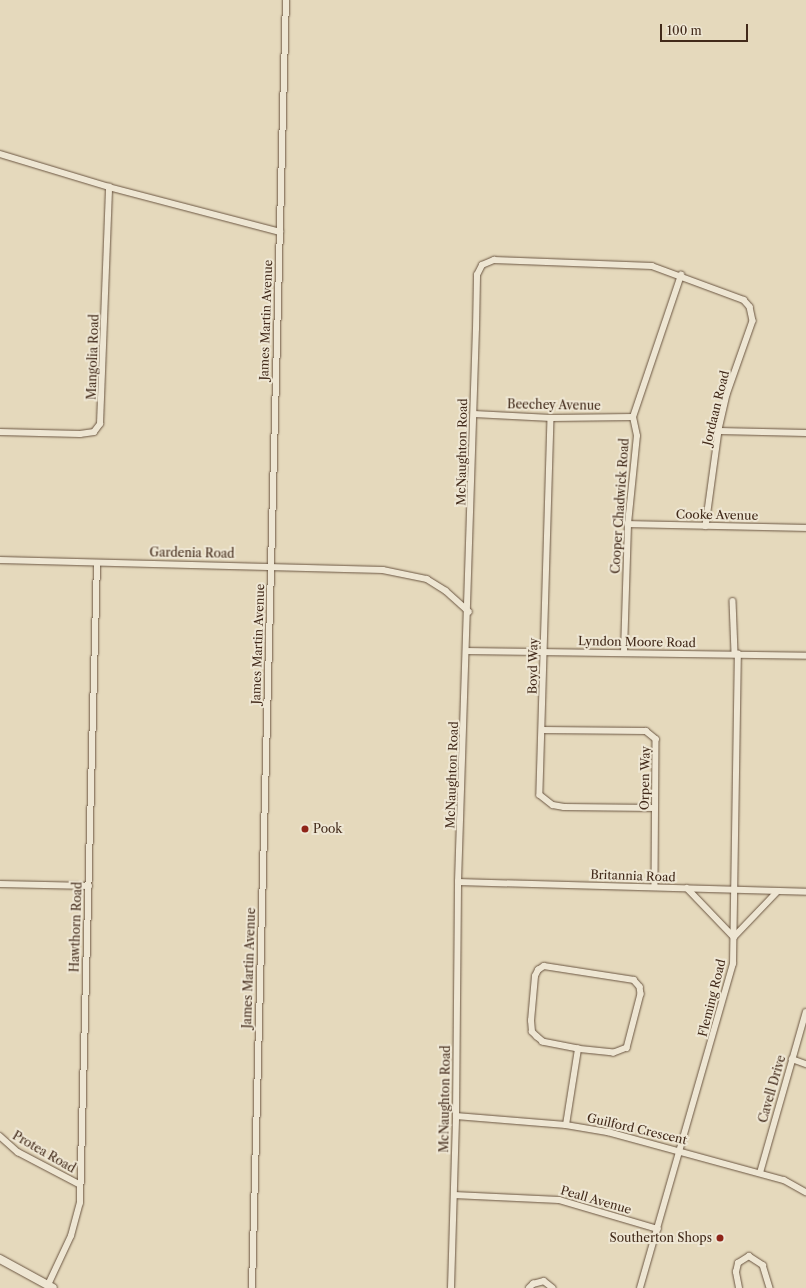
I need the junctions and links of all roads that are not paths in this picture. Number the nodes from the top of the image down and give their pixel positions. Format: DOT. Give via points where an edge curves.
graph roads {
  1 [pos="286,0"];
  2 [pos="0,154"];
  3 [pos="109,187"];
  4 [pos="280,232"];
  5 [pos="681,275"];
  6 [pos="474,414"];
  7 [pos="634,417"];
  8 [pos="551,418"];
  9 [pos="719,431"];
  10 [pos="0,432"];
  11 [pos="806,433"];
  12 [pos="628,524"];
  13 [pos="706,526"];
  14 [pos="806,528"];
  15 [pos="0,560"];
  16 [pos="98,563"];
  17 [pos="271,567"];
  18 [pos="733,601"];
  19 [pos="468,612"];
  20 [pos="468,651"];
  21 [pos="544,652"];
  22 [pos="624,652"];
  23 [pos="736,654"];
  24 [pos="806,656"];
  25 [pos="542,730"];
  26 [pos="655,808"];
  27 [pos="458,882"];
  28 [pos="0,884"];
  29 [pos="89,886"];
  30 [pos="655,887"];
  31 [pos="687,888"];
  32 [pos="733,891"];
  33 [pos="776,892"];
  34 [pos="806,892"];
  35 [pos="734,937"];
  36 [pos="806,1012"];
  37 [pos="578,1049"];
  38 [pos="792,1059"];
  39 [pos="806,1064"];
  40 [pos="456,1116"];
  41 [pos="566,1125"];
  42 [pos="0,1136"];
  43 [pos="681,1151"];
  44 [pos="760,1173"];
  45 [pos="79,1184"];
  46 [pos="806,1192"];
  47 [pos="454,1195"];
  48 [pos="658,1229"];
  49 [pos="0,1259"];
  50 [pos="51,1287"];
  51 [pos="252,1288"];
  52 [pos="450,1288"];
  53 [pos="529,1288"];
  54 [pos="553,1288"];
  55 [pos="640,1288"];
  56 [pos="739,1288"];
  57 [pos="770,1288"];
  1 -- 4 [label="street, James Martin Avenue"];
  2 -- 3 [label="street"];
  3 -- 4 [label="street"];
  3 -- 10 [label="street, Mangolia Road" via="100,424 94,432 80,434"];
  4 -- 17 [label="street, James Martin Avenue"];
  5 -- 6 [label="street, McNaughton Road" via="639,264 494,260 482,265 477,275"];
  5 -- 7 [label="street, Cooper Chadwick Road"];
  5 -- 9 [label="street, Jordaan Road" via="744,300 750,307 752,321 727,395"];
  6 -- 8 [label="street, Beechey Avenue"];
  6 -- 19 [label="street, McNaughton Road"];
  7 -- 8 [label="street, Beechey Avenue"];
  7 -- 12 [label="street, Cooper Chadwick Road" via="637,436"];
  8 -- 21 [label="street, Boyd Way"];
  9 -- 11 [label="street"];
  9 -- 13 [label="street, Jordaan Road"];
  12 -- 13 [label="street, Cooke Avenue"];
  12 -- 22 [label="street, Cooper Chadwick Road"];
  13 -- 14 [label="street, Cooke Avenue"];
  15 -- 16 [label="street, Gardenia Road"];
  16 -- 17 [label="street, Gardenia Road"];
  16 -- 29 [label="street, Hawthorn Road"];
  17 -- 19 [label="street, Gardenia Road" via="383,570 427,579 446,591"];
  17 -- 51 [label="street, James Martin Avenue"];
  18 -- 23 [label="street, Fleming Road"];
  19 -- 20 [label="street, McNaughton Road"];
  20 -- 21 [label="street, Lyndon Moore Road"];
  20 -- 27 [label="street, McNaughton Road"];
  21 -- 22 [label="street, Lyndon Moore Road"];
  21 -- 25 [label="street, Boyd Way"];
  22 -- 23 [label="street, Lyndon Moore Road"];
  23 -- 24 [label="street, Lyndon Moore Road"];
  23 -- 32 [label="street, Fleming Road"];
  25 -- 26 [label="street, Boyd Way" via="540,795 545,801 564,807"];
  25 -- 26 [label="street, Orpen Way" via="652,733 656,739"];
  26 -- 30 [label="street, Orpen Way"];
  27 -- 30 [label="street, Britannia Road"];
  27 -- 40 [label="street, McNaughton Road"];
  28 -- 29 [label="street"];
  29 -- 45 [label="street, Hawthorn Road"];
  30 -- 31 [label="street, Britannia Road"];
  31 -- 32 [label="street, Britannia Road"];
  31 -- 35 [label="street"];
  32 -- 33 [label="street, Britannia Road"];
  32 -- 35 [label="street, Fleming Road"];
  33 -- 34 [label="street, Britannia Road"];
  33 -- 35 [label="street"];
  35 -- 43 [label="street, Fleming Road" via="734,964 730,983"];
  36 -- 38 [label="street, Cavell Drive"];
  37 -- 37 [label="street" via="543,1042 532,1032 535,976 544,966 623,977 634,980 640,987 641,994 627,1048 614,1053"];
  37 -- 41 [label="street"];
  38 -- 39 [label="street"];
  38 -- 44 [label="street, Cavell Drive"];
  40 -- 41 [label="street, Guilford Crescent"];
  40 -- 47 [label="street, McNaughton Road"];
  41 -- 43 [label="street, Guilford Crescent" via="608,1132"];
  42 -- 45 [label="street, Protea Road" via="18,1152"];
  43 -- 44 [label="street, Guilford Crescent"];
  43 -- 48 [label="street, Fleming Road"];
  44 -- 46 [label="street, Guilford Crescent" via="784,1180"];
  45 -- 50 [label="street, Hawthorn Road" via="76,1221"];
  47 -- 48 [label="street, Peall Avenue" via="558,1200"];
  47 -- 52 [label="street, McNaughton Road"];
  48 -- 55 [label="street, Fleming Road"];
  49 -- 50 [label="street"];
  53 -- 54 [label="street" via="544,1281"];
  56 -- 57 [label="street" via="736,1272 738,1263 749,1256 763,1265"];
}
